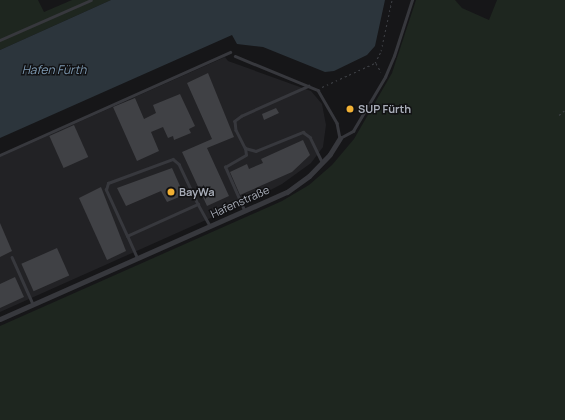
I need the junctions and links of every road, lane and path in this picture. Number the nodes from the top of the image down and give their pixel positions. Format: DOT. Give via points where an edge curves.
graph roads {
  1 [pos="91,0"];
  2 [pos="392,0"];
  3 [pos="412,0"];
  4 [pos="0,40"];
  5 [pos="230,52"];
  6 [pos="235,56"];
  7 [pos="375,63"];
  8 [pos="385,77"];
  9 [pos="309,85"];
  10 [pos="318,90"];
  11 [pos="565,110"];
  12 [pos="559,114"];
  13 [pos="340,138"];
  14 [pos="245,148"];
  15 [pos="0,154"];
  16 [pos="322,162"];
  17 [pos="198,204"];
  18 [pos="244,211"];
  19 [pos="210,226"];
  20 [pos="127,236"];
  21 [pos="12,257"];
  22 [pos="137,258"];
  23 [pos="33,304"];
  24 [pos="0,319"];
  1 -- 4 [label="lane"];
  2 -- 7 [label="path" via="381,50"];
  3 -- 8 [label="lane"];
  5 -- 15 [label="lane"];
  6 -- 9 [label="lane"];
  7 -- 8 [label="path"];
  7 -- 10 [label="path"];
  8 -- 13 [label="lane" via="353,131"];
  9 -- 10 [label="lane"];
  9 -- 14 [label="lane" via="235,121 236,130"];
  10 -- 13 [label="lane" via="337,123"];
  11 -- 12 [label="path"];
  13 -- 16 [label="street, Hafenstraße"];
  14 -- 16 [label="lane" via="256,151 303,132 310,137"];
  14 -- 18 [label="lane" via="246,156 225,167"];
  16 -- 18 [label="street, Hafenstraße" via="309,176 287,192"];
  17 -- 19 [label="lane"];
  17 -- 20 [label="lane"];
  17 -- 20 [label="lane" via="173,159 108,183 106,190"];
  18 -- 19 [label="street, Hafenstraße"];
  19 -- 22 [label="street, Hafenstraße"];
  20 -- 22 [label="lane"];
  21 -- 23 [label="lane"];
  22 -- 23 [label="street, Hafenstraße"];
  23 -- 24 [label="street, Hafenstraße"];
}
